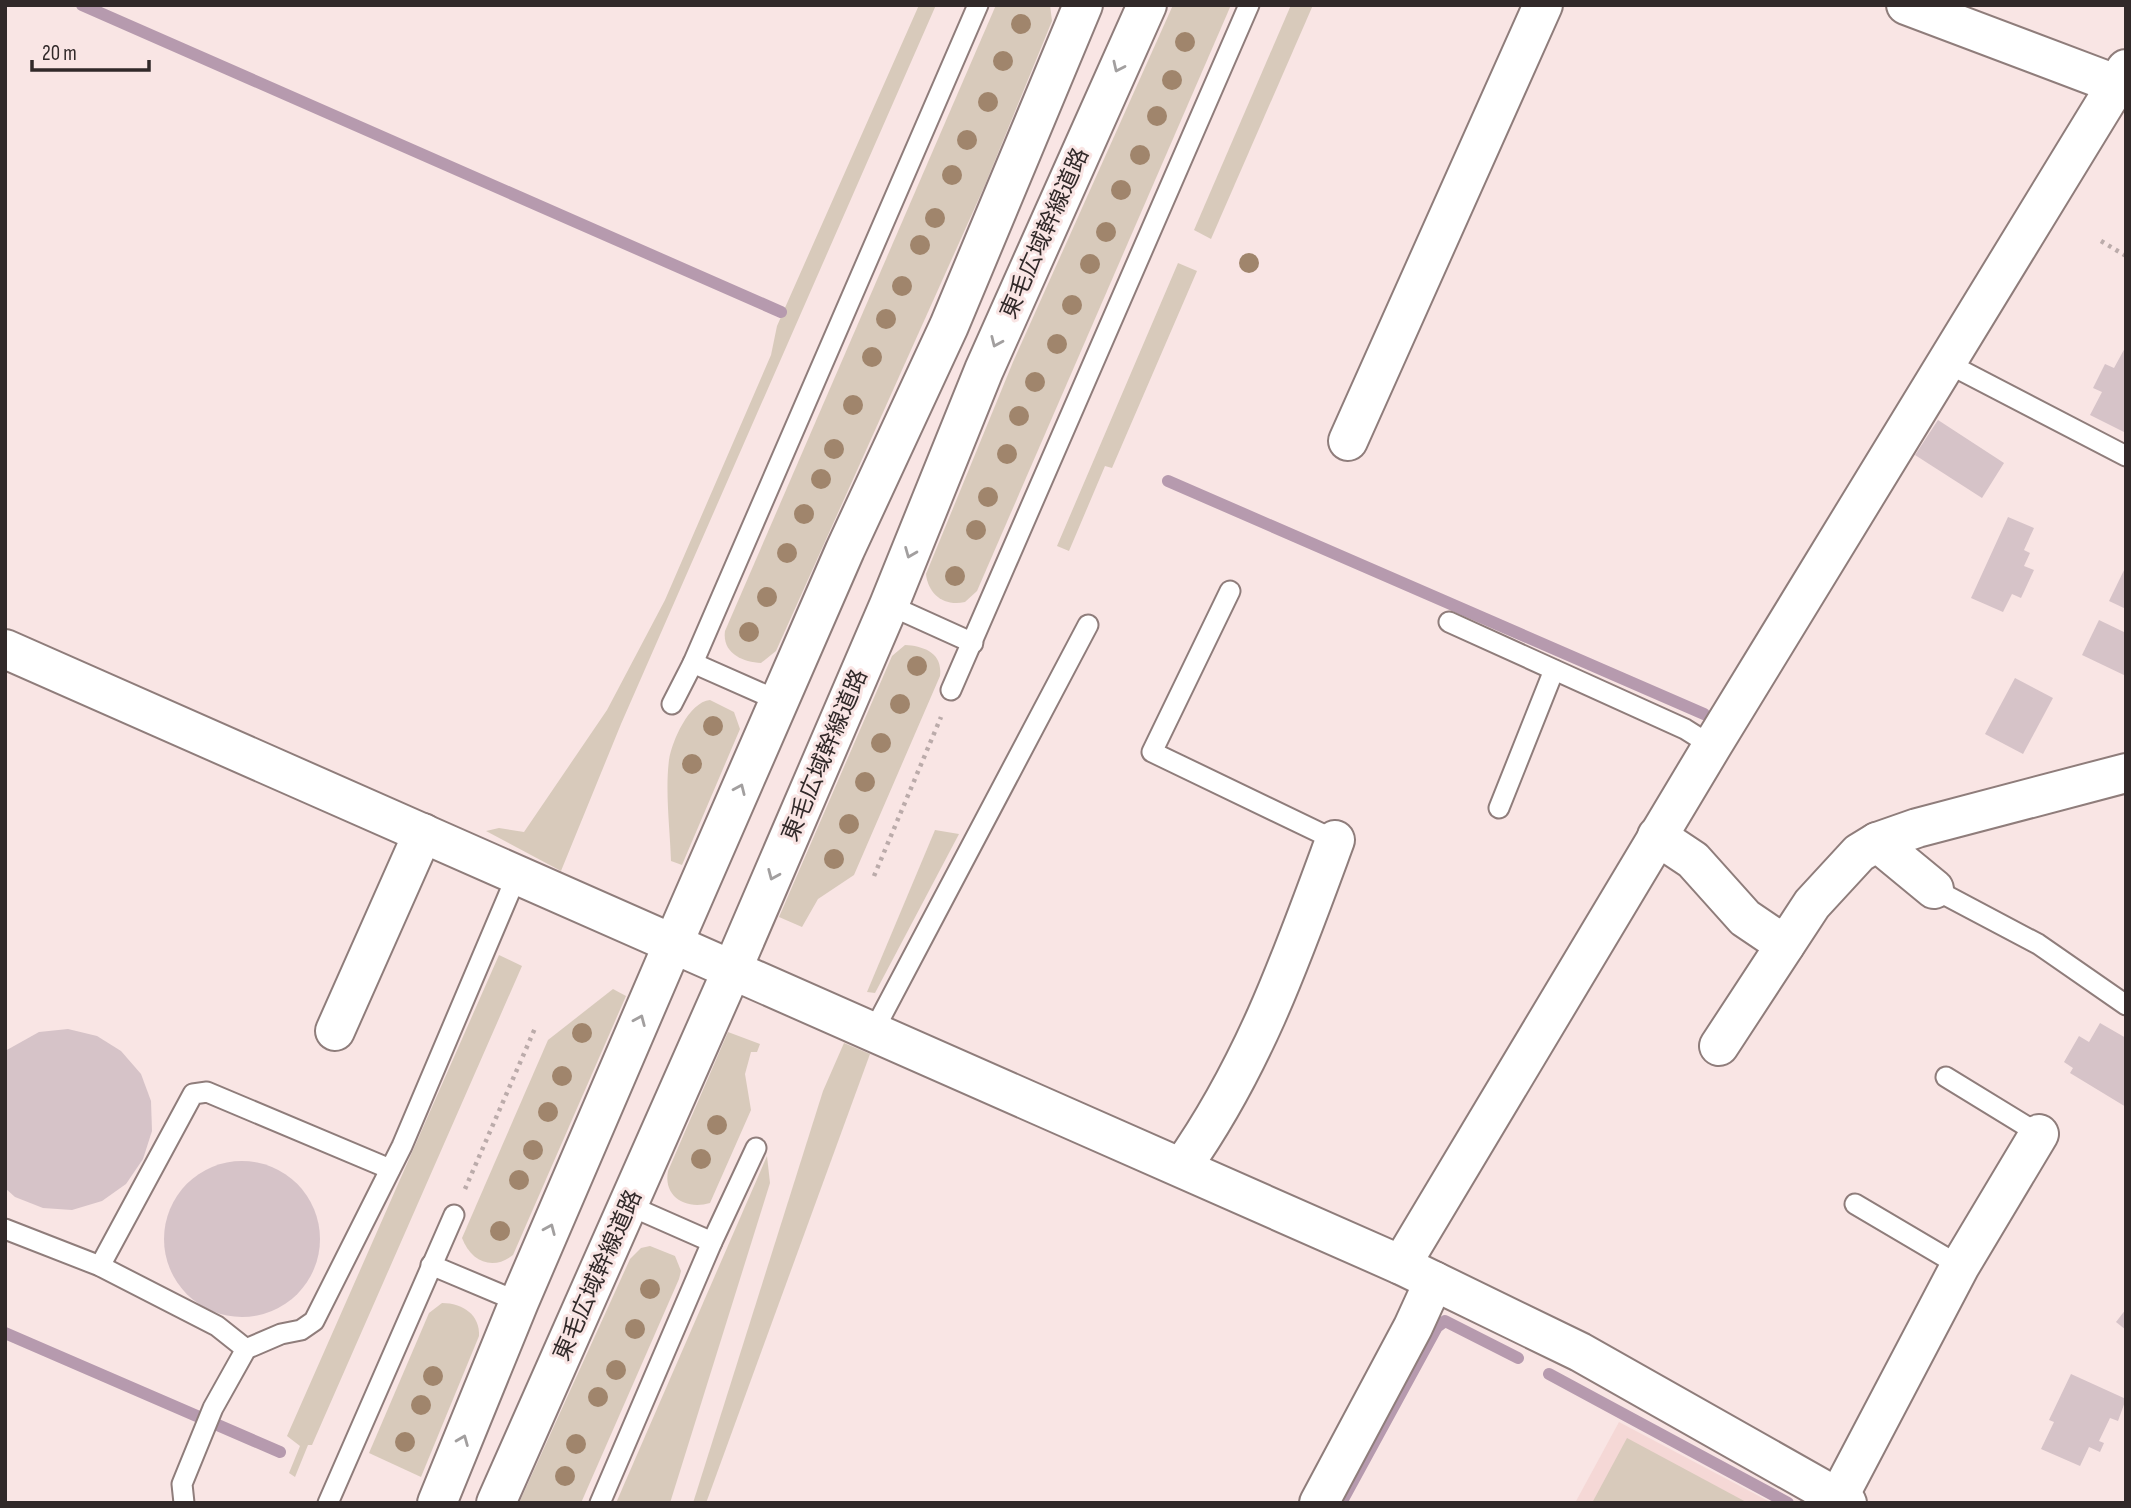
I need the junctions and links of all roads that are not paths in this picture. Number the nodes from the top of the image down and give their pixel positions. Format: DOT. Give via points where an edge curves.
graph roads {
  1 [pos="978,5"];
  2 [pos="1083,5"];
  3 [pos="1147,5"];
  4 [pos="1249,5"];
  5 [pos="1543,5"];
  6 [pos="1906,5"];
  7 [pos="2122,81"];
  8 [pos="1945,362"];
  9 [pos="1348,441"];
  10 [pos="2126,456"];
  11 [pos="1230,591"];
  12 [pos="889,605"];
  13 [pos="1449,622"];
  14 [pos="1088,625"];
  15 [pos="973,643"];
  16 [pos="5,649"];
  17 [pos="693,663"];
  18 [pos="1554,670"];
  19 [pos="951,690"];
  20 [pos="779,701"];
  21 [pos="672,704"];
  22 [pos="1712,746"];
  23 [pos="2126,772"];
  24 [pos="1499,808"];
  25 [pos="423,833"];
  26 [pos="1657,835"];
  27 [pos="1335,840"];
  28 [pos="1877,842"];
  29 [pos="517,875"];
  30 [pos="1934,889"];
  31 [pos="673,944"];
  32 [pos="1785,945"];
  33 [pos="732,970"];
  34 [pos="2123,998"];
  35 [pos="335,1031"];
  36 [pos="873,1032"];
  37 [pos="1719,1046"];
  38 [pos="1946,1077"];
  39 [pos="2039,1134"];
  40 [pos="756,1148"];
  41 [pos="1182,1167"];
  42 [pos="390,1169"];
  43 [pos="1855,1204"];
  44 [pos="628,1205"];
  45 [pos="454,1215"];
  46 [pos="5,1230"];
  47 [pos="712,1242"];
  48 [pos="431,1265"];
  49 [pos="100,1266"];
  50 [pos="1960,1266"];
  51 [pos="1417,1273"];
  52 [pos="519,1302"];
  53 [pos="246,1349"];
  54 [pos="1843,1500"];
  55 [pos="184,1503"];
  56 [pos="328,1503"];
  57 [pos="437,1503"];
  58 [pos="496,1503"];
  59 [pos="600,1503"];
  60 [pos="1319,1503"];
  1 -- 17 [label="lane"];
  2 -- 20 [label="main road" via="955,313"];
  3 -- 12 [label="main road, 東毛広域幹線道路, one-way" via="984,370"];
  4 -- 15 [label="lane"];
  5 -- 9 [label="main road"];
  6 -- 7 [label="main road"];
  7 -- 8 [label="main road"];
  8 -- 10 [label="lane"];
  8 -- 22 [label="main road"];
  11 -- 27 [label="lane" via="1153,751"];
  12 -- 15 [label="lane"];
  12 -- 33 [label="main road, 東毛広域幹線道路, one-way"];
  13 -- 18 [label="lane"];
  14 -- 36 [label="lane"];
  15 -- 19 [label="lane"];
  16 -- 25 [label="main road"];
  17 -- 20 [label="lane"];
  17 -- 21 [label="lane"];
  18 -- 22 [label="lane" via="1685,729"];
  18 -- 24 [label="lane"];
  31 -- 20 [label="main road, one-way"];
  22 -- 26 [label="main road"];
  23 -- 28 [label="main road"];
  25 -- 29 [label="main road"];
  25 -- 35 [label="main road"];
  26 -- 32 [label="main road" via="1693,860 1745,918"];
  26 -- 51 [label="main road"];
  27 -- 41 [label="main road" via="1249,1058 1218,1116"];
  28 -- 30 [label="main road"];
  28 -- 32 [label="main road" via="1859,853 1812,904"];
  29 -- 31 [label="main road"];
  29 -- 42 [label="lane"];
  30 -- 34 [label="lane" via="2038,944"];
  31 -- 33 [label="main road"];
  52 -- 31 [label="main road, one-way"];
  32 -- 37 [label="main road"];
  33 -- 36 [label="main road"];
  33 -- 44 [label="main road, 東毛広域幹線道路"];
  36 -- 41 [label="main road"];
  38 -- 39 [label="lane"];
  39 -- 50 [label="main road"];
  40 -- 47 [label="lane"];
  41 -- 51 [label="main road"];
  42 -- 49 [label="lane" via="207,1092 193,1094"];
  42 -- 53 [label="lane" via="314,1321 302,1330"];
  43 -- 50 [label="lane"];
  44 -- 47 [label="lane"];
  44 -- 58 [label="main road, 東毛広域幹線道路"];
  45 -- 48 [label="lane"];
  46 -- 49 [label="lane"];
  47 -- 59 [label="lane"];
  48 -- 52 [label="lane"];
  48 -- 56 [label="lane"];
  49 -- 53 [label="lane" via="217,1326"];
  50 -- 54 [label="main road"];
  51 -- 54 [label="main road" via="1580,1352"];
  51 -- 60 [label="main road" via="1413,1327"];
  57 -- 52 [label="main road, one-way"];
  53 -- 55 [label="lane" via="213,1408 182,1484"];
}
